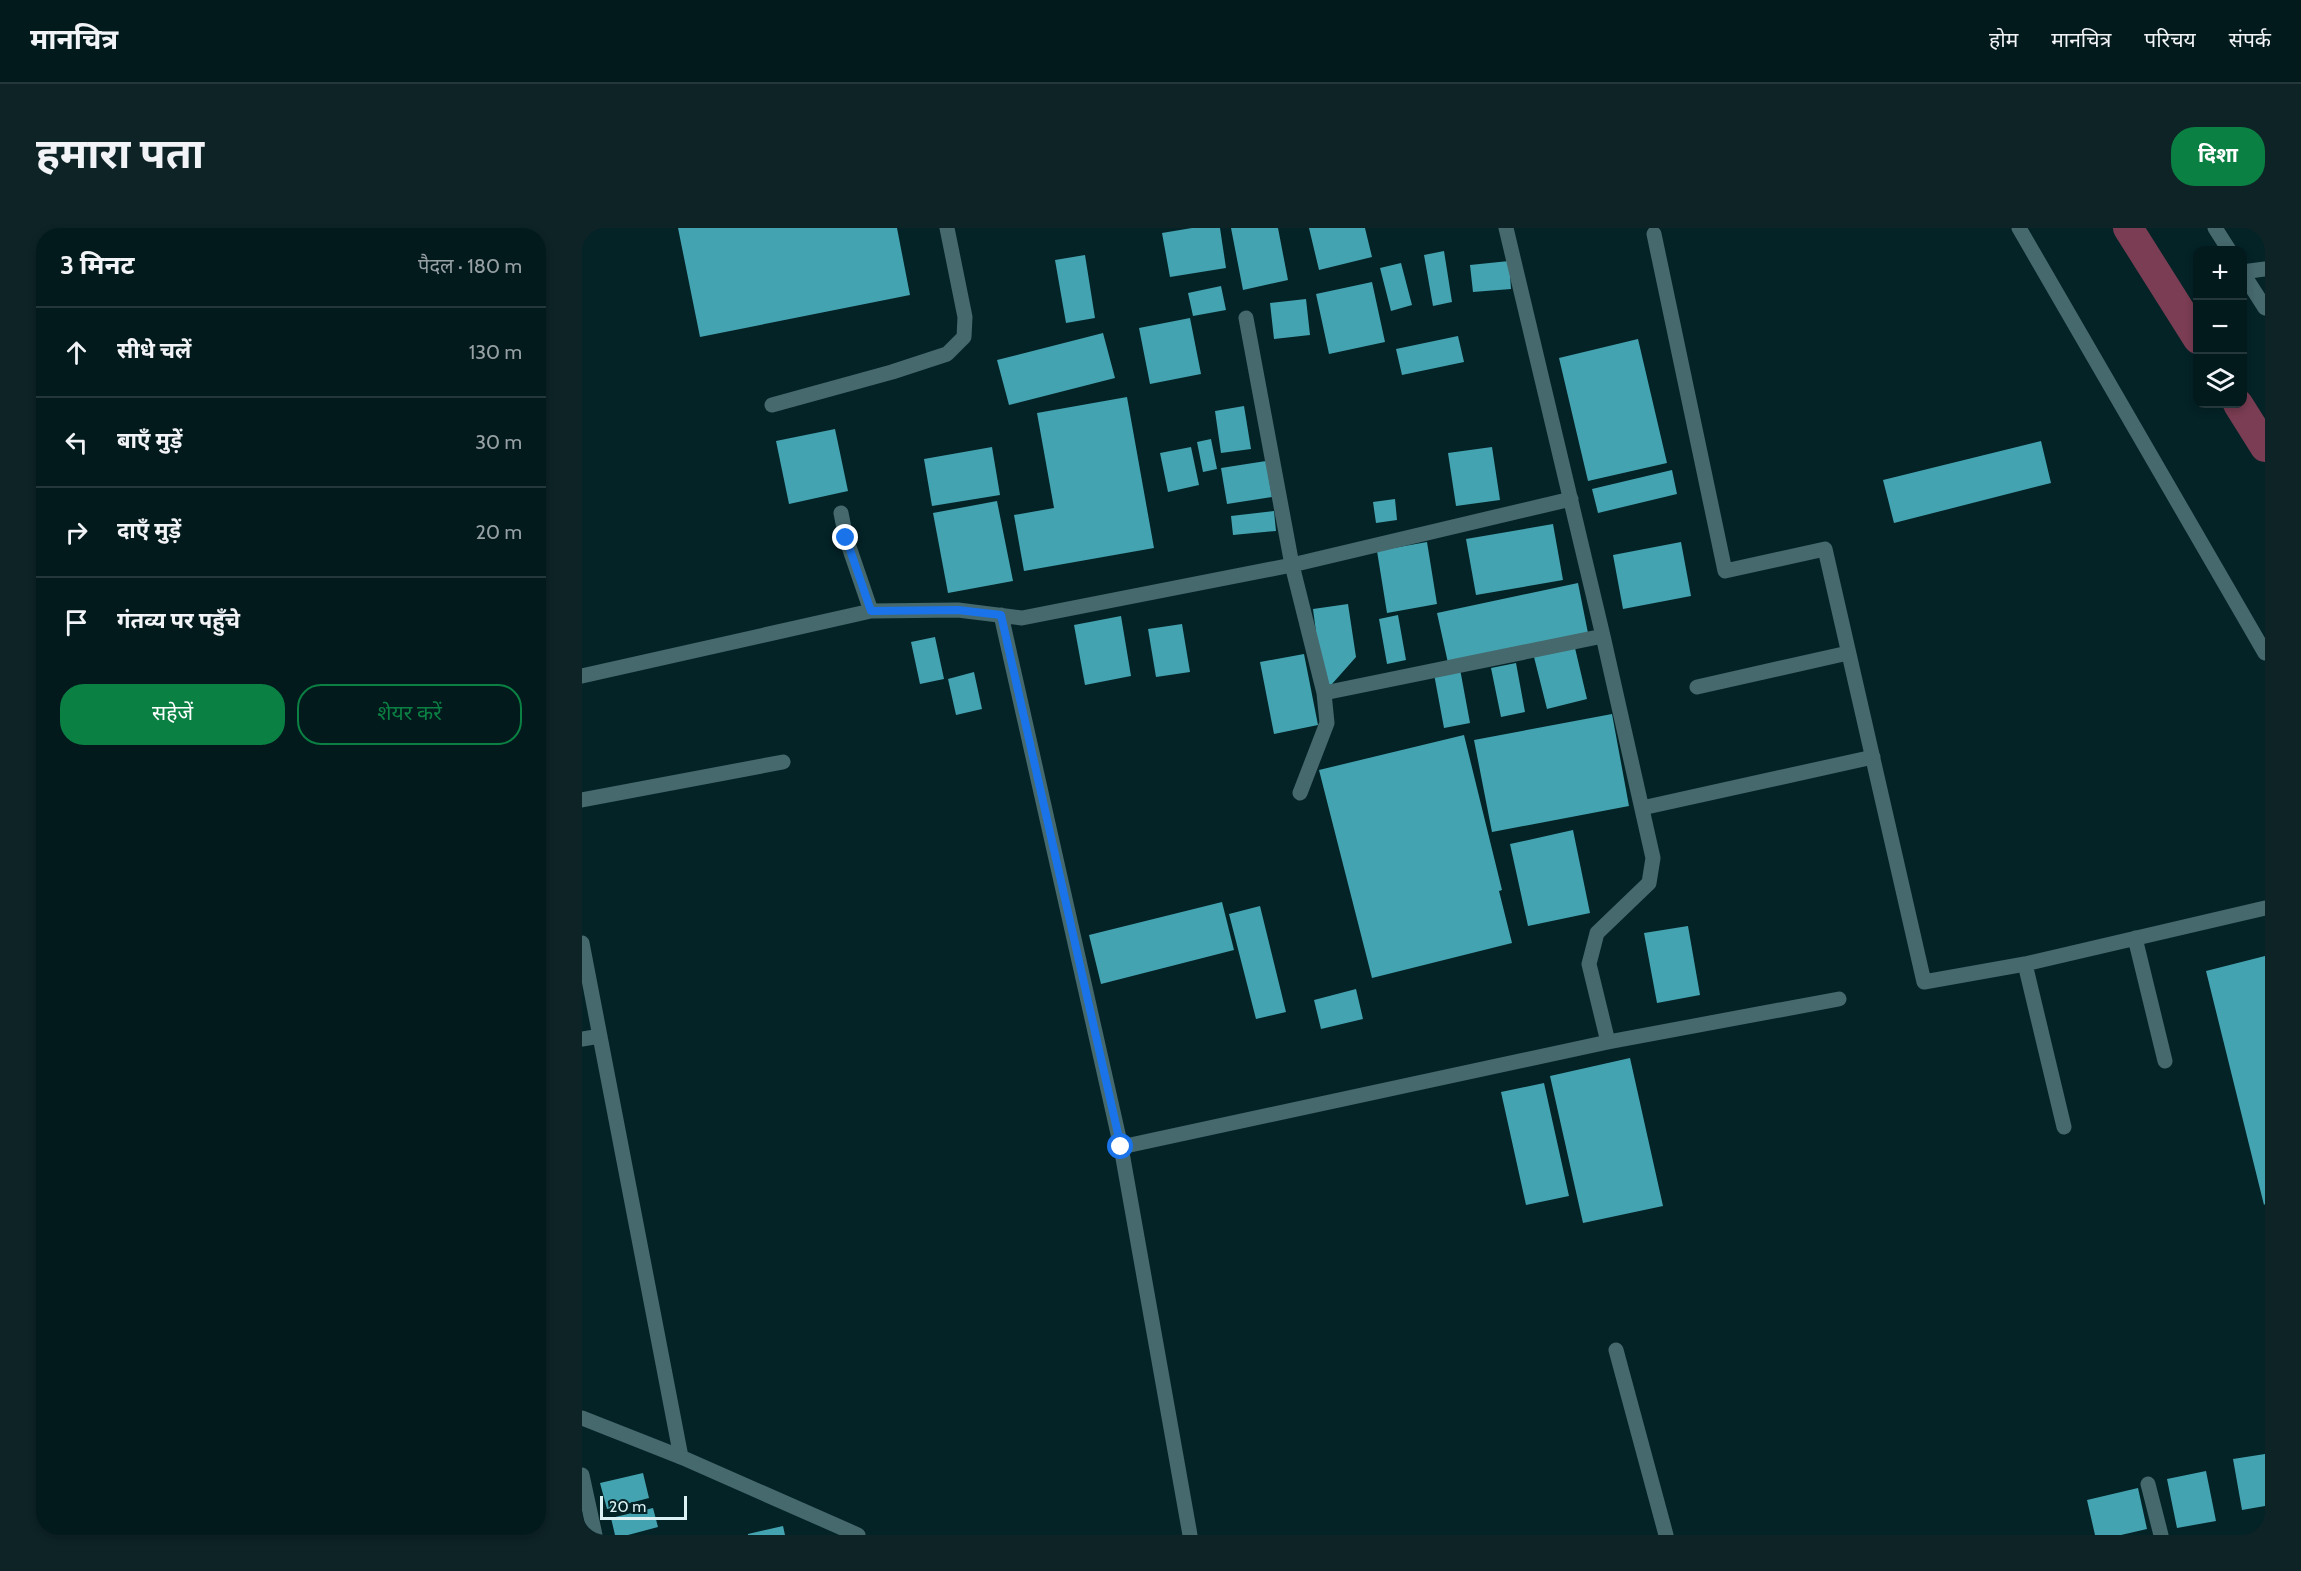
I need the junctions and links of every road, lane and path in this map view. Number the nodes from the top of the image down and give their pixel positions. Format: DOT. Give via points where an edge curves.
graph roads {
  1 [pos="947,228"];
  2 [pos="1506,228"];
  3 [pos="2019,228"];
  4 [pos="2215,228"];
  5 [pos="1654,234"];
  6 [pos="2226,246"];
  7 [pos="2265,269"];
  8 [pos="2247,271"];
  9 [pos="2247,280"];
  10 [pos="2265,308"];
  11 [pos="1246,318"];
  12 [pos="772,405"];
  13 [pos="1571,499"];
  14 [pos="841,513"];
  15 [pos="1292,565"];
  16 [pos="871,611"];
  17 [pos="1001,615"];
  18 [pos="1603,636"];
  19 [pos="1848,653"];
  20 [pos="2265,653"];
  21 [pos="582,675"];
  22 [pos="1697,687"];
  23 [pos="1324,693"];
  24 [pos="1872,758"];
  25 [pos="783,762"];
  26 [pos="1300,793"];
  27 [pos="582,800"];
  28 [pos="1642,808"];
  29 [pos="2265,908"];
  30 [pos="2135,938"];
  31 [pos="582,944"];
  32 [pos="2025,964"];
  33 [pos="1839,999"];
  34 [pos="600,1036"];
  35 [pos="582,1039"];
  36 [pos="1608,1042"];
  37 [pos="2165,1060"];
  38 [pos="2064,1127"];
  39 [pos="1121,1147"];
  40 [pos="1616,1350"];
  41 [pos="582,1418"];
  42 [pos="681,1457"];
  43 [pos="582,1475"];
  44 [pos="2148,1484"];
  45 [pos="596,1535"];
  46 [pos="858,1535"];
  47 [pos="1190,1535"];
  48 [pos="1666,1535"];
  49 [pos="2161,1535"];
  1 -- 12 [label="street" via="965,317 964,337 947,354"];
  2 -- 13 [label="street"];
  3 -- 20 [label="street"];
  4 -- 6 [label="street"];
  5 -- 19 [label="street" via="1725,571 1825,549"];
  7 -- 8 [label="street"];
  9 -- 10 [label="street"];
  11 -- 15 [label="street"];
  13 -- 15 [label="street"];
  13 -- 18 [label="street"];
  14 -- 16 [label="street"];
  15 -- 17 [label="street" via="1022,618"];
  15 -- 23 [label="street"];
  16 -- 17 [label="street" via="958,610"];
  16 -- 21 [label="street"];
  17 -- 39 [label="street"];
  18 -- 23 [label="street"];
  18 -- 28 [label="street"];
  19 -- 22 [label="street"];
  19 -- 24 [label="street"];
  23 -- 26 [label="street" via="1327,723"];
  24 -- 28 [label="street"];
  24 -- 32 [label="street" via="1924,982"];
  25 -- 27 [label="street"];
  28 -- 36 [label="street" via="1653,858 1649,883 1597,933 1589,964"];
  29 -- 30 [label="street"];
  30 -- 32 [label="street"];
  30 -- 37 [label="street"];
  31 -- 34 [label="street"];
  32 -- 38 [label="street"];
  33 -- 36 [label="street"];
  34 -- 35 [label="street"];
  34 -- 42 [label="street"];
  36 -- 39 [label="street"];
  39 -- 47 [label="street"];
  40 -- 48 [label="street"];
  41 -- 42 [label="street"];
  42 -- 46 [label="street"];
  43 -- 45 [label="street"];
  44 -- 49 [label="street"];
}
